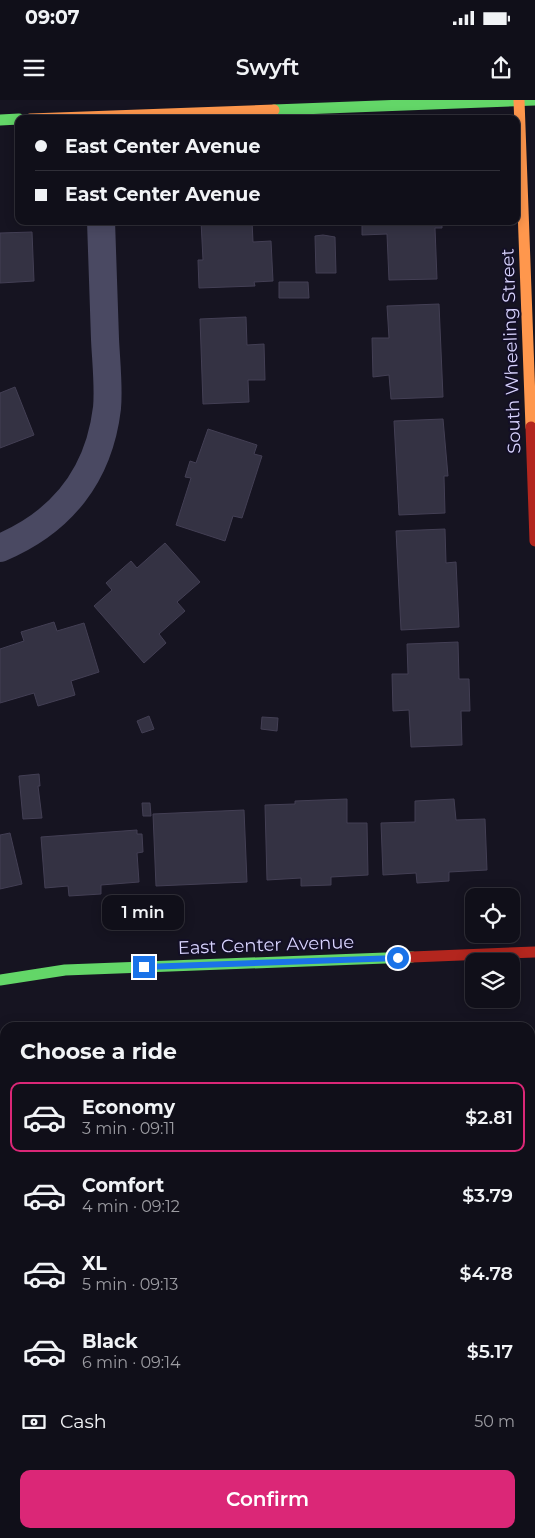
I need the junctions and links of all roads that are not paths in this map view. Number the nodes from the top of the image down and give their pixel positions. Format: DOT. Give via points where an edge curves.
graph roads {
  1 [pos="519,100"];
  2 [pos="535,100"];
  3 [pos="97,112"];
  4 [pos="68,115"];
  5 [pos="520,115"];
  6 [pos="15,119"];
  7 [pos="0,120"];
  8 [pos="520,128"];
  9 [pos="101,225"];
  10 [pos="535,542"];
  11 [pos="0,548"];
  12 [pos="535,952"];
  13 [pos="0,980"];
  1 -- 2 [label="street"];
  1 -- 3 [label="street"];
  1 -- 5 [label="street, South Wheeling Street"];
  3 -- 4 [label="street"];
  6 -- 7 [label="street"];
  8 -- 10 [label="street, South Wheeling Street"];
  9 -- 11 [label="street" via="107,407 99,448 85,479 64,506 39,528"];
  12 -- 13 [label="street, East Center Avenue" via="65,970"];
}
